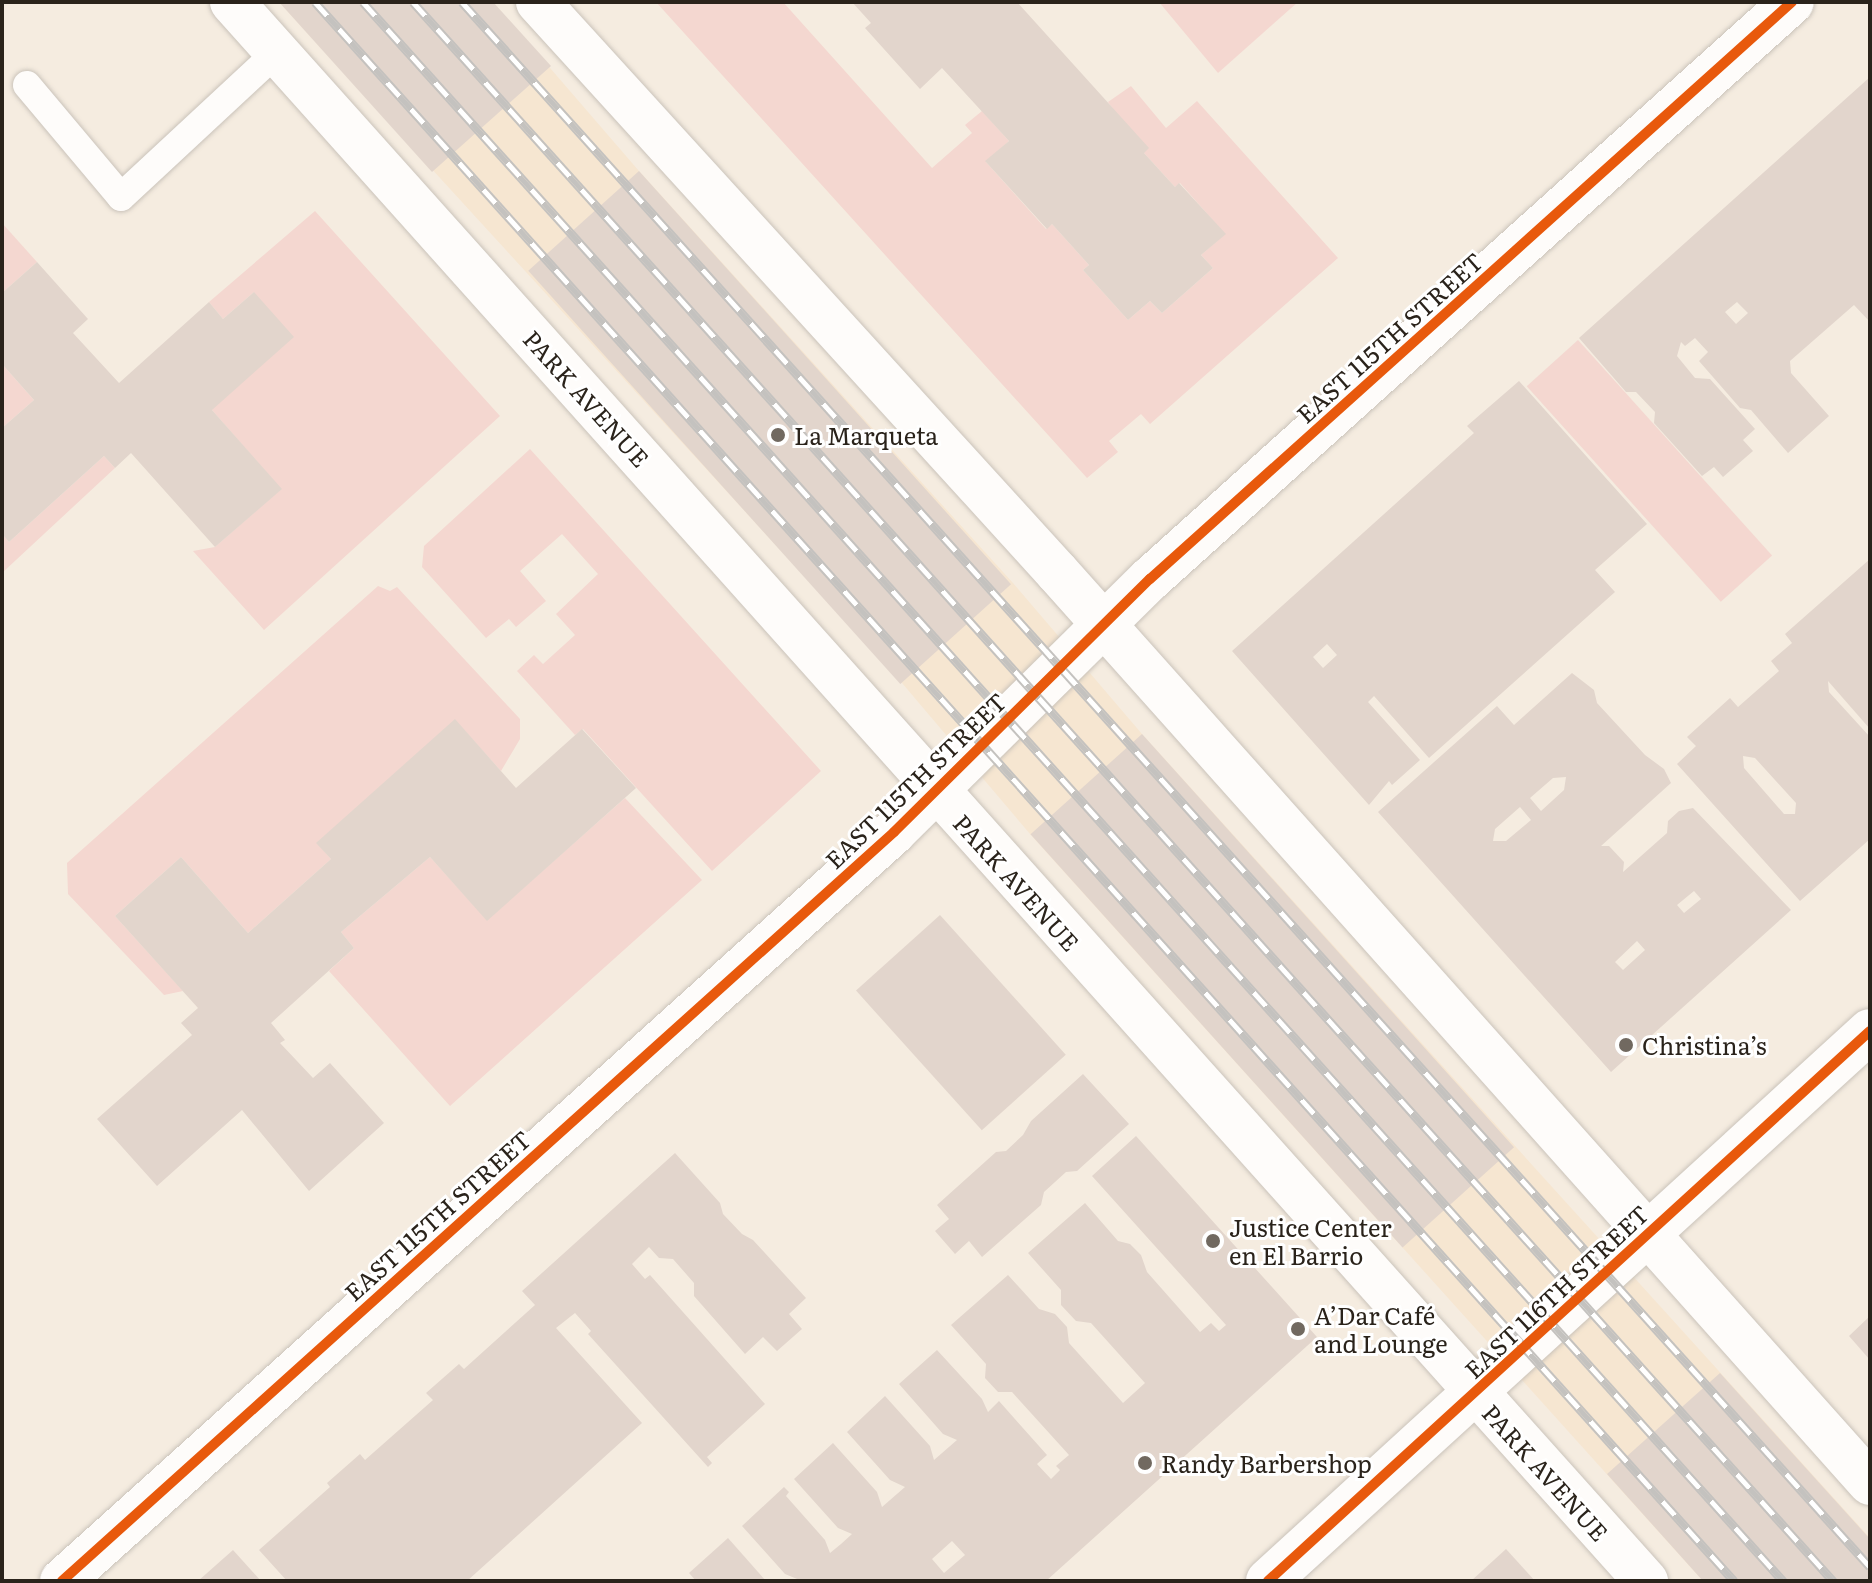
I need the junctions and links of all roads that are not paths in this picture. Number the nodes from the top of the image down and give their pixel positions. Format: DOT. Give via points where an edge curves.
graph roads {
  1 [pos="232,2"];
  2 [pos="538,2"];
  3 [pos="1792,2"];
  4 [pos="277,52"];
  5 [pos="27,85"];
  6 [pos="1104,625"];
  7 [pos="935,791"];
  8 [pos="1870,1031"];
  9 [pos="1646,1233"];
  10 [pos="1476,1394"];
  11 [pos="1870,1483"];
  12 [pos="62,1581"];
  13 [pos="1268,1581"];
  14 [pos="1646,1581"];
  1 -- 4 [label="main road, PARK AVENUE"];
  2 -- 6 [label="main road"];
  3 -- 6 [label="main road, EAST 115TH STREET"];
  4 -- 5 [label="lane" via="121,197"];
  4 -- 7 [label="main road, PARK AVENUE"];
  6 -- 7 [label="main road, EAST 115TH STREET"];
  6 -- 9 [label="main road"];
  7 -- 10 [label="main road, PARK AVENUE"];
  7 -- 12 [label="main road, EAST 115TH STREET"];
  8 -- 9 [label="main road, EAST 116TH STREET"];
  9 -- 10 [label="main road, EAST 116TH STREET"];
  9 -- 11 [label="main road"];
  10 -- 13 [label="main road, EAST 116TH STREET"];
  10 -- 14 [label="main road, PARK AVENUE"];
}
